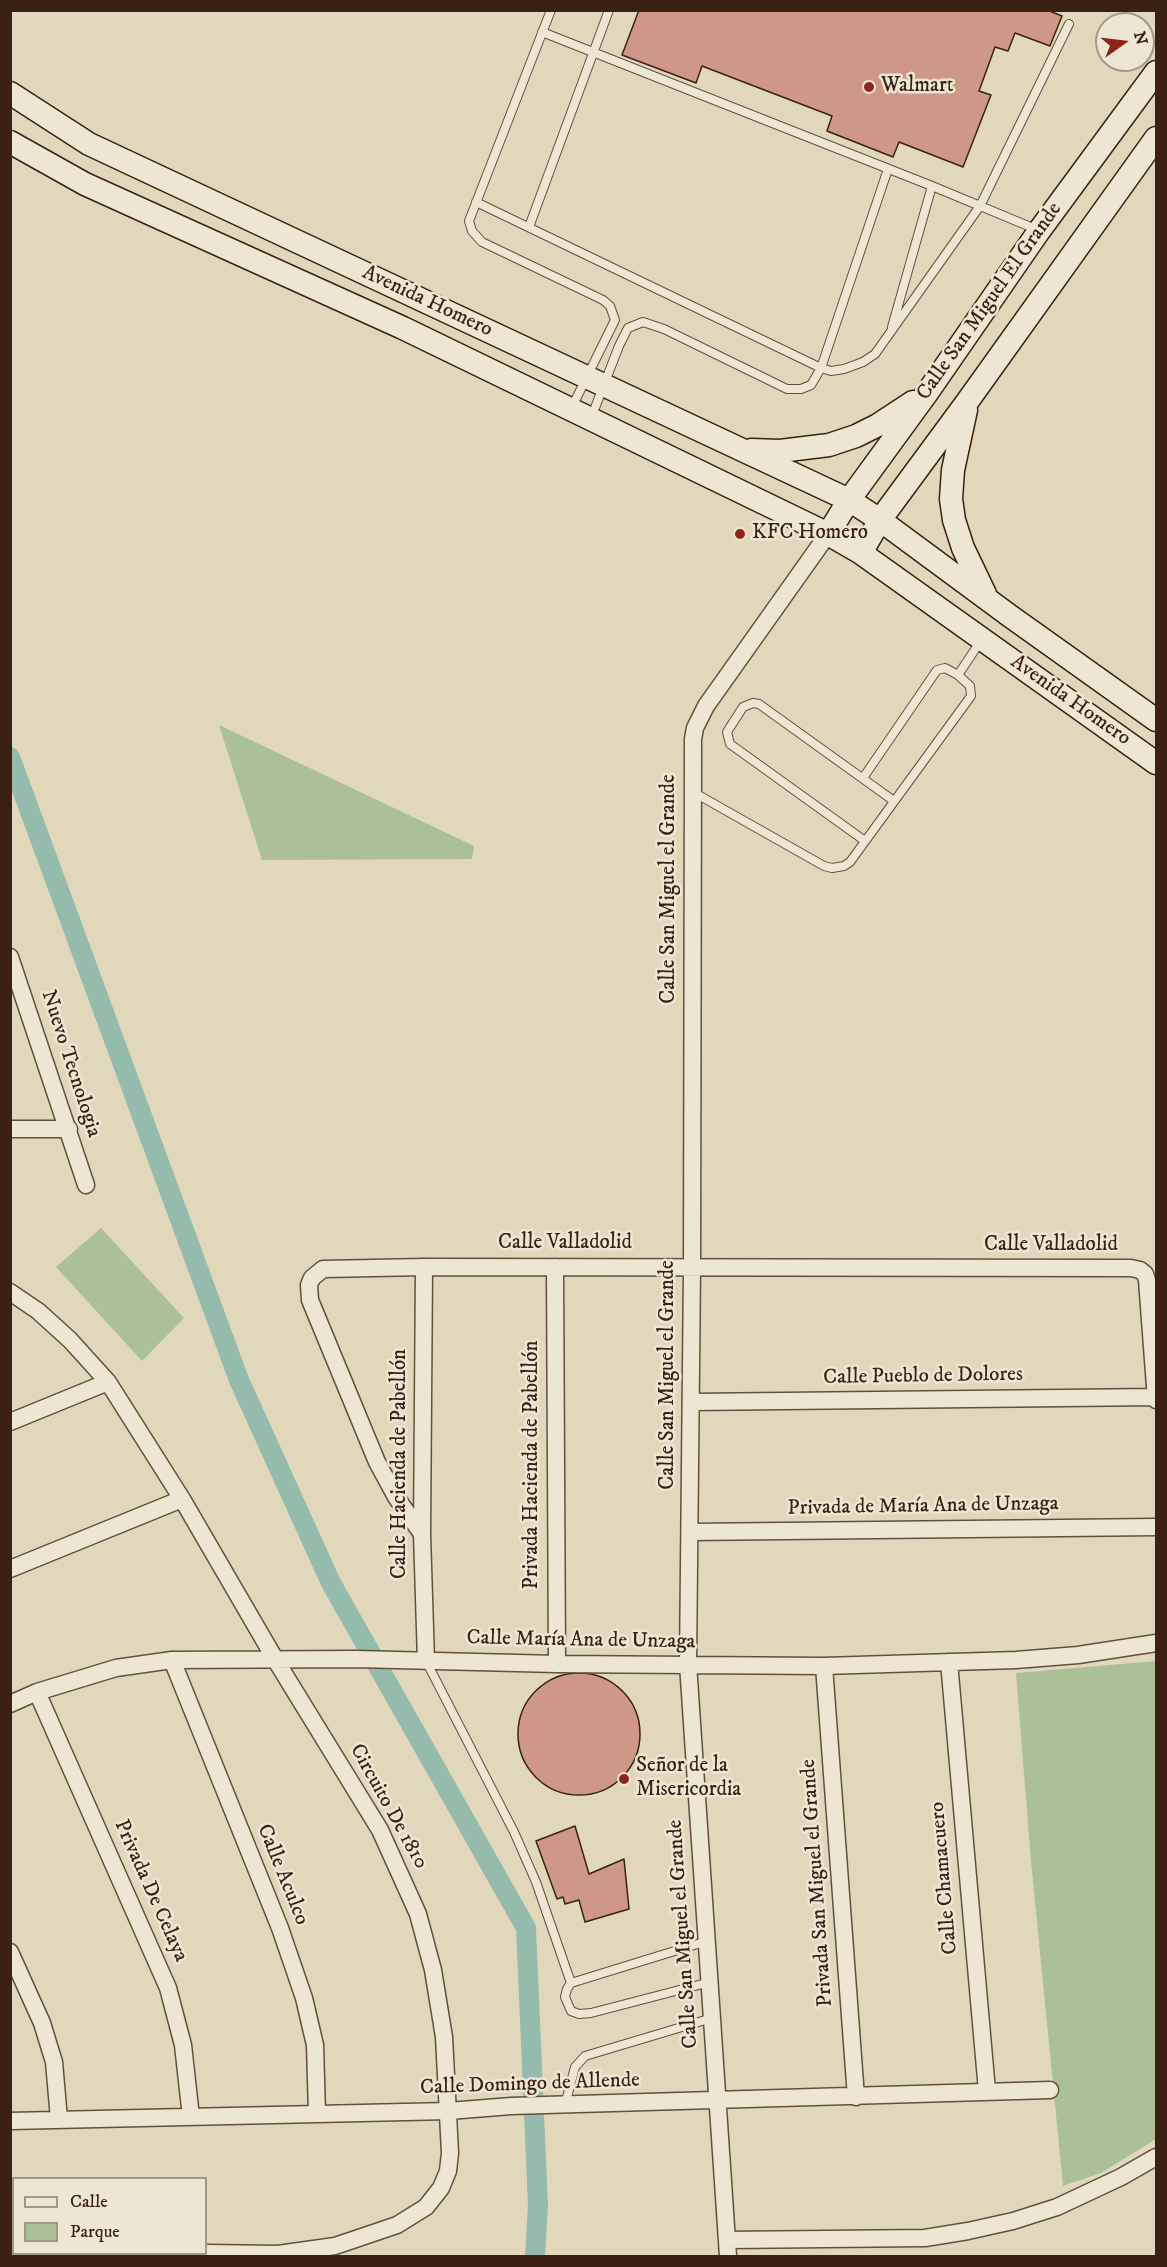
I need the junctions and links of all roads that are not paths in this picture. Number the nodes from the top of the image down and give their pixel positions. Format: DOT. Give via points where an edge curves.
graph roads {
  1 [pos="551,10"];
  2 [pos="609,10"];
  3 [pos="1069,24"];
  4 [pos="542,32"];
  5 [pos="593,52"];
  6 [pos="1156,72"];
  7 [pos="10,93"];
  8 [pos="1156,138"];
  9 [pos="10,141"];
  10 [pos="888,169"];
  11 [pos="932,186"];
  12 [pos="476,202"];
  13 [pos="980,206"];
  14 [pos="529,227"];
  15 [pos="1039,231"];
  16 [pos="890,336"];
  17 [pos="821,368"];
  18 [pos="596,381"];
  19 [pos="927,393"];
  20 [pos="967,402"];
  21 [pos="581,413"];
  22 [pos="741,449"];
  23 [pos="849,500"];
  24 [pos="880,520"];
  25 [pos="828,534"];
  26 [pos="861,553"];
  27 [pos="989,600"];
  28 [pos="983,639"];
  29 [pos="958,675"];
  30 [pos="1156,720"];
  31 [pos="1156,763"];
  32 [pos="863,778"];
  33 [pos="693,792"];
  34 [pos="894,801"];
  35 [pos="865,841"];
  36 [pos="10,957"];
  37 [pos="17,996"];
  38 [pos="69,1129"];
  39 [pos="10,1130"];
  40 [pos="86,1185"];
  41 [pos="424,1267"];
  42 [pos="555,1267"];
  43 [pos="692,1268"];
  44 [pos="10,1292"];
  45 [pos="108,1382"];
  46 [pos="1156,1399"];
  47 [pos="691,1402"];
  48 [pos="10,1422"];
  49 [pos="182,1499"];
  50 [pos="1156,1527"];
  51 [pos="690,1532"];
  52 [pos="423,1534"];
  53 [pos="10,1569"];
  54 [pos="1156,1643"];
  55 [pos="275,1659"];
  56 [pos="172,1660"];
  57 [pos="426,1661"];
  58 [pos="949,1662"];
  59 [pos="557,1664"];
  60 [pos="688,1664"];
  61 [pos="824,1666"];
  62 [pos="37,1692"];
  63 [pos="10,1704"];
  64 [pos="707,1941"];
  65 [pos="10,1952"];
  66 [pos="710,1982"];
  67 [pos="571,1983"];
  68 [pos="713,2018"];
  69 [pos="1050,2090"];
  70 [pos="987,2091"];
  71 [pos="856,2097"];
  72 [pos="718,2100"];
  73 [pos="558,2105"];
  74 [pos="448,2111"];
  75 [pos="317,2114"];
  76 [pos="191,2117"];
  77 [pos="59,2119"];
  78 [pos="10,2121"];
  79 [pos="1156,2157"];
  80 [pos="727,2248"];
  81 [pos="207,2253"];
  1 -- 4 [label="lane"];
  2 -- 5 [label="lane"];
  3 -- 13 [label="lane"];
  4 -- 5 [label="lane"];
  4 -- 12 [label="lane"];
  5 -- 10 [label="lane"];
  5 -- 14 [label="lane"];
  6 -- 15 [label="main road, Calle San Miguel El Grande"];
  7 -- 18 [label="main road, Avenida Homero" via="88,144"];
  8 -- 20 [label="main road, Calle San Miguel El Grande"];
  9 -- 21 [label="main road, Avenida Homero" via="85,184"];
  10 -- 11 [label="lane"];
  10 -- 17 [label="lane"];
  11 -- 13 [label="lane"];
  11 -- 16 [label="lane"];
  12 -- 14 [label="lane"];
  12 -- 18 [label="lane" via="469,222 482,242 610,306 615,320"];
  13 -- 15 [label="lane"];
  13 -- 16 [label="lane"];
  14 -- 17 [label="lane"];
  15 -- 19 [label="main road, Calle San Miguel El Grande"];
  16 -- 17 [label="lane" via="875,354 856,366 831,371"];
  17 -- 18 [label="lane" via="810,385 787,389 643,322 628,328"];
  18 -- 21 [label="lane"];
  18 -- 21 [label="lane"];
  18 -- 22 [label="main road, Avenida Homero"];
  19 -- 22 [label="main road" via="878,425 829,445 780,451"];
  19 -- 23 [label="main road, Calle San Miguel El Grande"];
  20 -- 24 [label="main road, Calle San Miguel El Grande"];
  20 -- 27 [label="main road" via="951,499 963,548"];
  21 -- 25 [label="main road, Avenida Homero"];
  22 -- 23 [label="main road, Avenida Homero"];
  23 -- 24 [label="main road, Avenida Homero"];
  23 -- 25 [label="main road, Calle San Miguel El Grande"];
  24 -- 26 [label="main road, Calle San Miguel El Grande"];
  24 -- 27 [label="main road, Avenida Homero"];
  25 -- 26 [label="main road, Avenida Homero"];
  25 -- 33 [label="street, Calle San Miguel el Grande" via="699,718 693,739"];
  26 -- 28 [label="main road, Avenida Homero"];
  27 -- 30 [label="main road, Avenida Homero"];
  28 -- 29 [label="lane"];
  28 -- 31 [label="main road, Avenida Homero"];
  29 -- 32 [label="lane" via="945,668 937,670"];
  29 -- 34 [label="lane" via="970,686 971,696"];
  32 -- 34 [label="lane"];
  32 -- 35 [label="lane" via="759,704 742,707 727,732 730,744"];
  33 -- 35 [label="lane" via="824,866 844,866"];
  33 -- 43 [label="street, Calle San Miguel el Grande"];
  34 -- 35 [label="lane"];
  36 -- 37 [label="street, Nuevo Tecnologia"];
  37 -- 38 [label="street, Nuevo Tecnologia"];
  38 -- 39 [label="street"];
  38 -- 40 [label="street, Nuevo Tecnologia"];
  41 -- 42 [label="street, Calle Valladolid"];
  41 -- 52 [label="street, Calle Hacienda de Pabellón"];
  41 -- 52 [label="street, Calle Valladolid" via="327,1267 312,1278 308,1293 377,1462"];
  42 -- 43 [label="street, Calle Valladolid"];
  42 -- 59 [label="street, Privada Hacienda de Pabellón"];
  43 -- 46 [label="street, Calle Valladolid" via="1140,1270 1147,1280"];
  43 -- 47 [label="street, Calle San Miguel el Grande"];
  44 -- 45 [label="street, Circuito De 1810" via="70,1340"];
  45 -- 48 [label="street"];
  45 -- 49 [label="street, Circuito De 1810"];
  46 -- 47 [label="street, Calle Pueblo de Dolores"];
  47 -- 51 [label="street, Calle San Miguel el Grande"];
  49 -- 53 [label="street"];
  49 -- 55 [label="street, Circuito De 1810"];
  50 -- 51 [label="street, Privada de María Ana de Unzaga"];
  51 -- 60 [label="street, Calle San Miguel el Grande"];
  52 -- 57 [label="street, Calle Hacienda de Pabellón"];
  54 -- 58 [label="street, Calle María Ana de Unzaga" via="1078,1655"];
  55 -- 56 [label="street, Calle María Ana de Unzaga"];
  55 -- 57 [label="street, Calle María Ana de Unzaga"];
  55 -- 74 [label="street, Circuito De 1810" via="380,1830 418,1914 434,1970 444,2037"];
  56 -- 62 [label="street, Calle María Ana de Unzaga" via="116,1668"];
  56 -- 75 [label="street, Calle Aculco" via="280,1928 304,1998 315,2045"];
  57 -- 59 [label="street, Calle María Ana de Unzaga"];
  57 -- 67 [label="lane" via="514,1832"];
  58 -- 61 [label="street, Calle María Ana de Unzaga"];
  58 -- 70 [label="street, Calle Chamacuero"];
  59 -- 60 [label="street, Calle María Ana de Unzaga"];
  60 -- 61 [label="street, Calle María Ana de Unzaga"];
  60 -- 64 [label="street, Calle San Miguel el Grande"];
  61 -- 71 [label="street, Privada San Miguel el Grande"];
  62 -- 63 [label="street, Calle María Ana de Unzaga"];
  62 -- 76 [label="street, Privada De Celaya" via="168,1988 183,2045"];
  64 -- 66 [label="street, Calle San Miguel el Grande"];
  64 -- 67 [label="lane"];
  65 -- 77 [label="street" via="42,2023 54,2062"];
  66 -- 67 [label="lane" via="579,2014 566,2004"];
  66 -- 68 [label="street, Calle San Miguel el Grande"];
  68 -- 72 [label="street, Calle San Miguel el Grande"];
  68 -- 73 [label="lane" via="585,2056 575,2067"];
  69 -- 70 [label="street, Calle Domingo de Allende"];
  70 -- 71 [label="street, Calle Domingo de Allende"];
  71 -- 72 [label="street, Calle Domingo de Allende"];
  72 -- 73 [label="street, Calle Domingo de Allende"];
  72 -- 80 [label="street, Calle San Miguel el Grande"];
  73 -- 74 [label="street, Calle Domingo de Allende"];
  74 -- 75 [label="street, Calle Domingo de Allende"];
  74 -- 81 [label="street, Circuito De 1810" via="450,2153 441,2188 426,2207 397,2225 335,2246 278,2254"];
  75 -- 76 [label="street, Calle Domingo de Allende"];
  76 -- 77 [label="street, Calle Domingo de Allende"];
  77 -- 78 [label="street, Calle Domingo de Allende"];
  79 -- 80 [label="street" via="1057,2207 968,2231 925,2238"];
}
